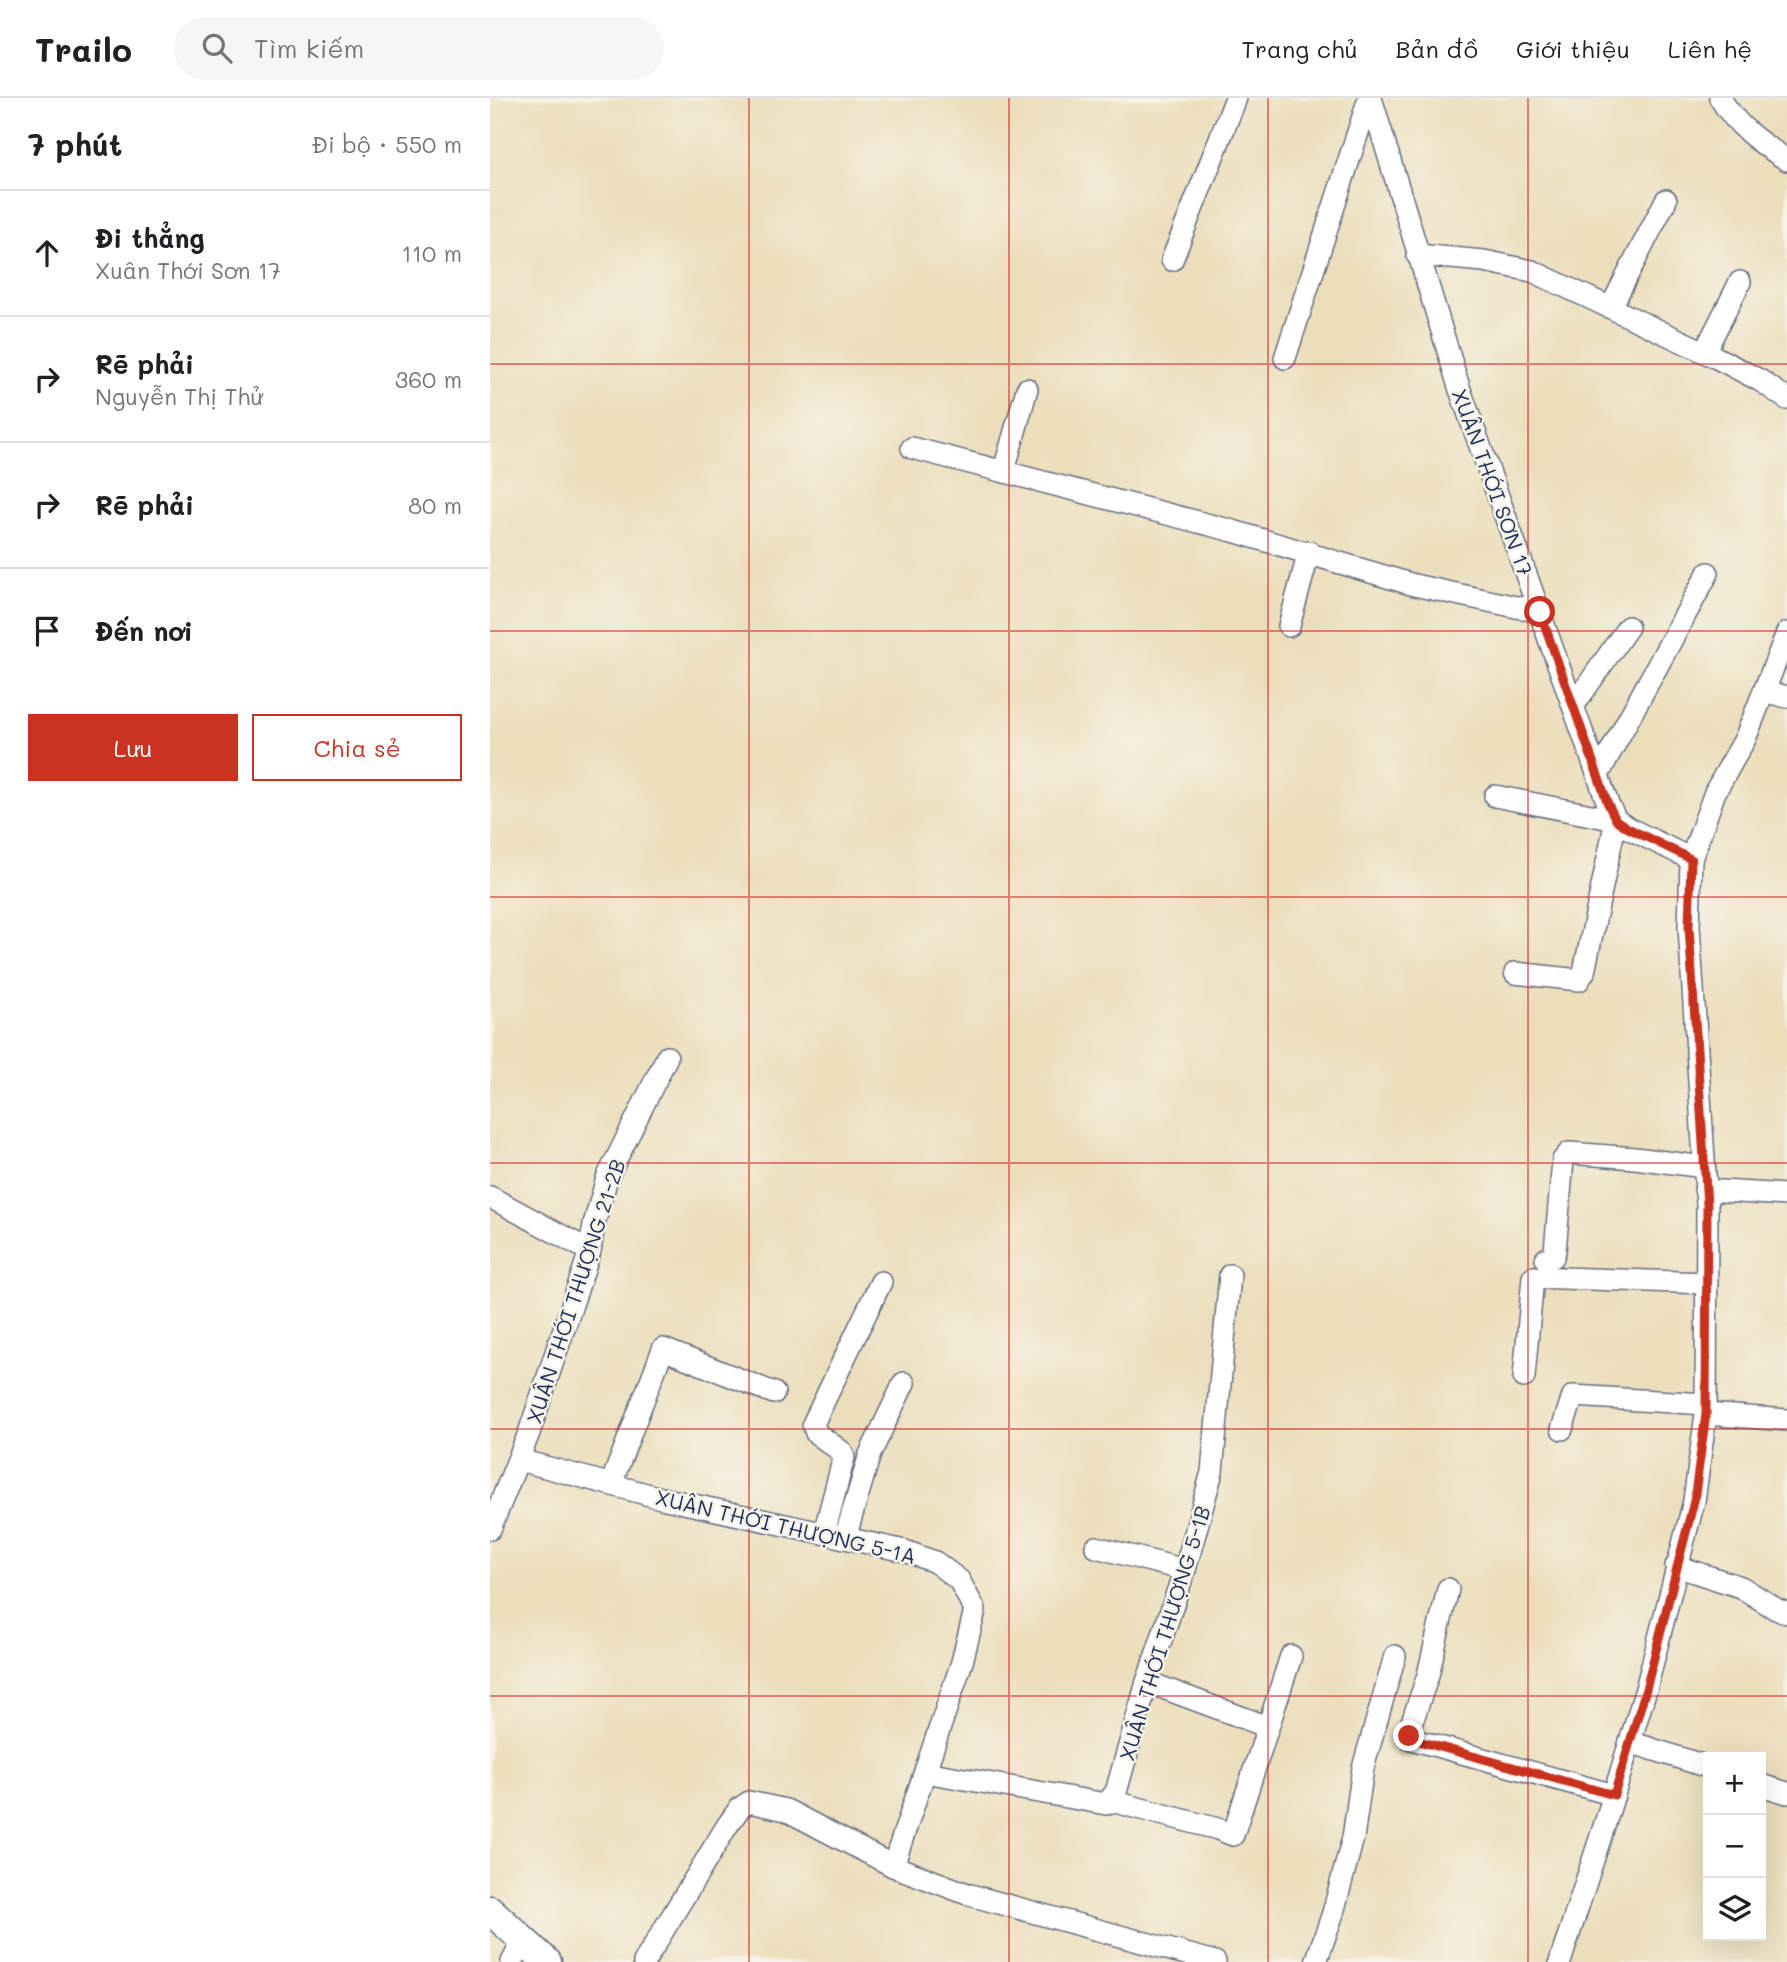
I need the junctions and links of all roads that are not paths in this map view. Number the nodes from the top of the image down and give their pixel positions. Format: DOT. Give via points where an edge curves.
graph roads {
  1 [pos="1236,98"];
  2 [pos="1370,98"];
  3 [pos="1720,98"];
  4 [pos="1787,160"];
  5 [pos="1665,200"];
  6 [pos="1417,255"];
  7 [pos="1172,260"];
  8 [pos="1741,282"];
  9 [pos="1611,307"];
  10 [pos="1705,351"];
  11 [pos="1285,358"];
  12 [pos="1027,389"];
  13 [pos="1787,399"];
  14 [pos="912,448"];
  15 [pos="1004,470"];
  16 [pos="1309,552"];
  17 [pos="1707,573"];
  18 [pos="1540,612"];
  19 [pos="1289,626"];
  20 [pos="1628,627"];
  21 [pos="1787,634"];
  22 [pos="1764,691"];
  23 [pos="1787,697"];
  24 [pos="1574,705"];
  25 [pos="1598,775"];
  26 [pos="1495,796"];
  27 [pos="1616,820"];
  28 [pos="1691,859"];
  29 [pos="1515,973"];
  30 [pos="667,1057"];
  31 [pos="1704,1167"];
  32 [pos="1706,1190"];
  33 [pos="1787,1195"];
  34 [pos="490,1197"];
  35 [pos="590,1251"];
  36 [pos="1546,1259"];
  37 [pos="1230,1275"];
  38 [pos="881,1282"];
  39 [pos="1707,1283"];
  40 [pos="1524,1377"];
  41 [pos="904,1382"];
  42 [pos="774,1393"];
  43 [pos="1706,1409"];
  44 [pos="1787,1420"];
  45 [pos="1562,1429"];
  46 [pos="519,1460"];
  47 [pos="611,1484"];
  48 [pos="490,1529"];
  49 [pos="824,1533"];
  50 [pos="845,1538"];
  51 [pos="1096,1547"];
  52 [pos="1676,1566"];
  53 [pos="1185,1570"];
  54 [pos="1448,1589"];
  55 [pos="1787,1613"];
  56 [pos="1291,1656"];
  57 [pos="1395,1656"];
  58 [pos="1147,1682"];
  59 [pos="1268,1727"];
  60 [pos="1630,1742"];
  61 [pos="1703,1765"];
  62 [pos="925,1772"];
  63 [pos="1766,1787"];
  64 [pos="1787,1793"];
  65 [pos="1614,1795"];
  66 [pos="1111,1801"];
  67 [pos="893,1866"];
  68 [pos="490,1910"];
  69 [pos="517,1952"];
  70 [pos="547,1962"];
  71 [pos="644,1962"];
  72 [pos="1215,1962"];
  73 [pos="1315,1962"];
  74 [pos="1560,1962"];
  1 -- 7 [label="street"];
  2 -- 6 [label="street, XUÂN THỚI SƠN 17"];
  2 -- 11 [label="street"];
  3 -- 4 [label="street" via="1746,132"];
  5 -- 9 [label="street"];
  6 -- 9 [label="street" via="1532,271"];
  6 -- 18 [label="street, XUÂN THỚI SƠN 17"];
  8 -- 10 [label="street"];
  9 -- 10 [label="street"];
  10 -- 13 [label="street"];
  12 -- 15 [label="street"];
  14 -- 15 [label="street"];
  15 -- 16 [label="street"];
  16 -- 18 [label="street" via="1414,585"];
  16 -- 19 [label="street"];
  17 -- 25 [label="street"];
  18 -- 24 [label="street, XUÂN THỚI SƠN 17"];
  20 -- 24 [label="street"];
  21 -- 22 [label="street"];
  22 -- 23 [label="street"];
  22 -- 28 [label="street" via="1715,792"];
  24 -- 25 [label="street, XUÂN THỚI SƠN 17"];
  25 -- 27 [label="street, XUÂN THỚI SƠN 17"];
  26 -- 27 [label="street"];
  27 -- 28 [label="street"];
  27 -- 29 [label="street" via="1579,980"];
  28 -- 31 [label="street" via="1689,927"];
  30 -- 35 [label="street, XUÂN THỚI THƯỢNG 21-2B" via="607,1178"];
  31 -- 32 [label="street"];
  31 -- 36 [label="street" via="1569,1153 1563,1160 1555,1251"];
  32 -- 33 [label="street"];
  32 -- 39 [label="street"];
  34 -- 35 [label="street"];
  35 -- 46 [label="street, XUÂN THỚI THƯỢNG 21-2B"];
  37 -- 53 [label="street, XUÂN THỚI THƯỢNG 5-1B" via="1212,1472"];
  38 -- 49 [label="street" via="813,1423 816,1433 845,1457"];
  39 -- 40 [label="street" via="1533,1277"];
  39 -- 43 [label="street"];
  41 -- 50 [label="street" via="870,1454"];
  42 -- 47 [label="street" via="663,1349"];
  43 -- 44 [label="street"];
  43 -- 45 [label="street" via="1573,1396"];
  43 -- 52 [label="street" via="1694,1501"];
  46 -- 47 [label="street, XUÂN THỚI THƯỢNG 5-1A"];
  46 -- 48 [label="street, XUÂN THỚI THƯỢNG 21-2B"];
  47 -- 49 [label="street, XUÂN THỚI THƯỢNG 5-1A"];
  49 -- 50 [label="street, XUÂN THỚI THƯỢNG 5-1A"];
  50 -- 62 [label="street, XUÂN THỚI THƯỢNG 5-1A" via="935,1562 959,1580 975,1610"];
  51 -- 53 [label="street"];
  52 -- 55 [label="street" via="1741,1587"];
  52 -- 60 [label="street"];
  53 -- 58 [label="street, XUÂN THỚI THƯỢNG 5-1B"];
  54 -- 65 [label="street" via="1409,1731 1411,1739"];
  56 -- 59 [label="street"];
  57 -- 73 [label="street" via="1363,1768 1353,1838"];
  58 -- 59 [label="street"];
  58 -- 66 [label="street, XUÂN THỚI THƯỢNG 5-1B"];
  59 -- 66 [label="street" via="1233,1835"];
  60 -- 61 [label="street"];
  60 -- 65 [label="street"];
  62 -- 66 [label="street" via="1106,1804"];
  62 -- 67 [label="street, XUÂN THỚI THƯỢNG 5-1A"];
  63 -- 64 [label="street"];
  65 -- 74 [label="street"];
  67 -- 71 [label="street" via="786,1810 750,1802 727,1826"];
  67 -- 72 [label="street" via="970,1895"];
  68 -- 69 [label="main road"];
  69 -- 70 [label="main road"];
}
